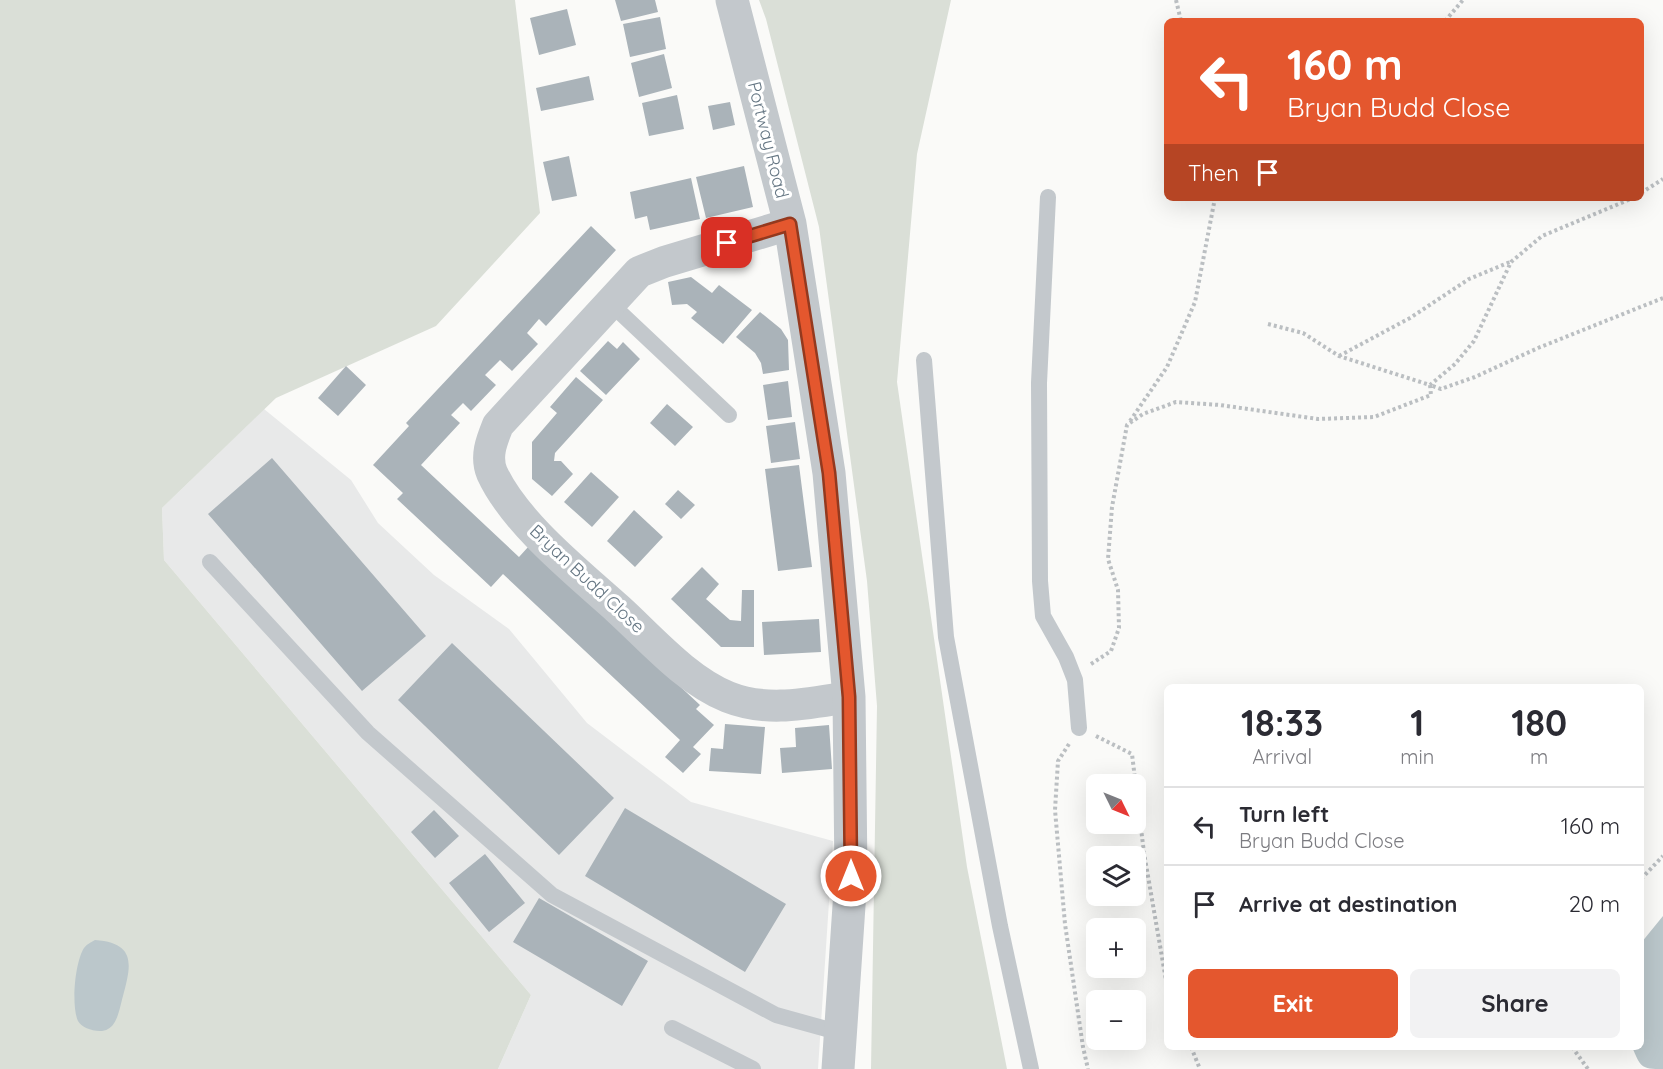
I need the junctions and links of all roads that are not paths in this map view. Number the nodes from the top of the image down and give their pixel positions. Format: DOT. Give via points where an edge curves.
graph roads {
  1 [pos="732,0"];
  2 [pos="1048,198"];
  3 [pos="790,224"];
  4 [pos="610,303"];
  5 [pos="924,360"];
  6 [pos="729,415"];
  7 [pos="210,562"];
  8 [pos="849,697"];
  9 [pos="1079,728"];
  10 [pos="672,1028"];
  11 [pos="841,1032"];
  12 [pos="753,1069"];
  13 [pos="838,1069"];
  14 [pos="1031,1069"];
  1 -- 3 [label="street, Portway Road"];
  2 -- 9 [label="lane" via="1039,383 1040,581 1043,616 1075,680"];
  3 -- 4 [label="street, Bryan Budd Close" via="639,272"];
  3 -- 8 [label="street, Portway Road" via="829,473"];
  4 -- 6 [label="lane"];
  4 -- 8 [label="street, Bryan Budd Close" via="498,425 490,445 492,472 533,531 688,673 728,697 760,704 786,707"];
  5 -- 14 [label="lane" via="946,637"];
  7 -- 11 [label="lane" via="368,733 552,895 776,1015"];
  8 -- 11 [label="street, Portway Road" via="851,876"];
  10 -- 12 [label="lane"];
  11 -- 13 [label="street, Portway Road"];
}
